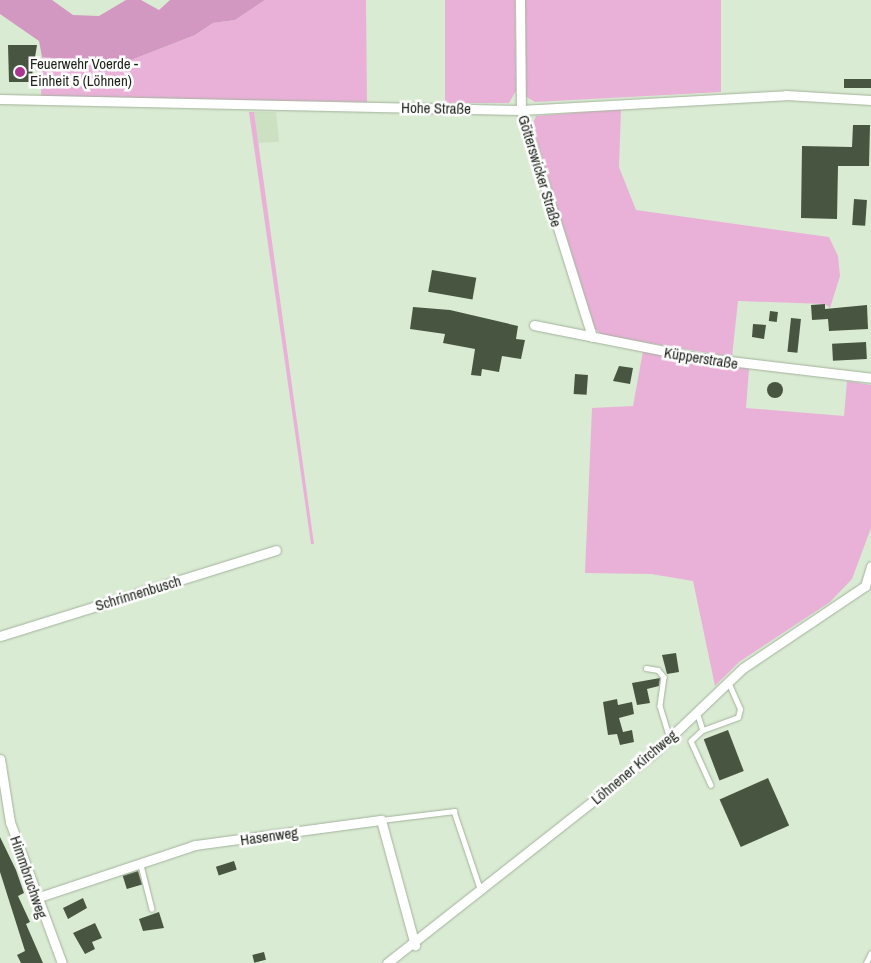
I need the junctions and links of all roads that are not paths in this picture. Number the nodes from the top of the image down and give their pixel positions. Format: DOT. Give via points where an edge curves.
graph roads {
  1 [pos="520,0"];
  2 [pos="0,99"];
  3 [pos="871,100"];
  4 [pos="521,110"];
  5 [pos="534,326"];
  6 [pos="592,337"];
  7 [pos="871,378"];
  8 [pos="276,550"];
  9 [pos="871,566"];
  10 [pos="865,586"];
  11 [pos="871,594"];
  12 [pos="0,636"];
  13 [pos="646,668"];
  14 [pos="728,681"];
  15 [pos="697,712"];
  16 [pos="703,730"];
  17 [pos="670,738"];
  18 [pos="0,759"];
  19 [pos="710,785"];
  20 [pos="381,820"];
  21 [pos="141,865"];
  22 [pos="481,891"];
  23 [pos="36,898"];
  24 [pos="152,909"];
  25 [pos="415,945"];
  26 [pos="871,953"];
  27 [pos="62,963"];
  28 [pos="387,963"];
  29 [pos="866,963"];
  1 -- 4 [label="street, Götterswicker Straße"];
  2 -- 4 [label="street, Hohe Straße"];
  3 -- 4 [label="street, Hohe Straße" via="786,96"];
  4 -- 6 [label="street, Götterswicker Straße"];
  5 -- 6 [label="street, Küpperstraße"];
  6 -- 7 [label="street, Küpperstraße" via="741,364"];
  8 -- 12 [label="street, Schrinnenbusch"];
  9 -- 10 [label="street"];
  10 -- 11 [label="street"];
  10 -- 14 [label="street, Löhnener Kirchweg"];
  13 -- 17 [label="lane" via="658,670 664,677 660,706"];
  14 -- 15 [label="street, Löhnener Kirchweg"];
  14 -- 16 [label="lane" via="740,709 738,718"];
  15 -- 16 [label="lane"];
  15 -- 17 [label="street, Löhnener Kirchweg"];
  16 -- 19 [label="lane" via="691,741"];
  17 -- 22 [label="street, Löhnener Kirchweg"];
  18 -- 23 [label="street, Himmbruchweg" via="10,822"];
  20 -- 21 [label="street, Hasenweg" via="195,846"];
  20 -- 22 [label="lane" via="454,811"];
  20 -- 25 [label="street"];
  21 -- 23 [label="street, Hasenweg"];
  21 -- 24 [label="lane"];
  22 -- 25 [label="street, Löhnener Kirchweg"];
  23 -- 27 [label="street, Himmbruchweg"];
  25 -- 28 [label="street, Löhnener Kirchweg"];
  26 -- 29 [label="lane"];
}
